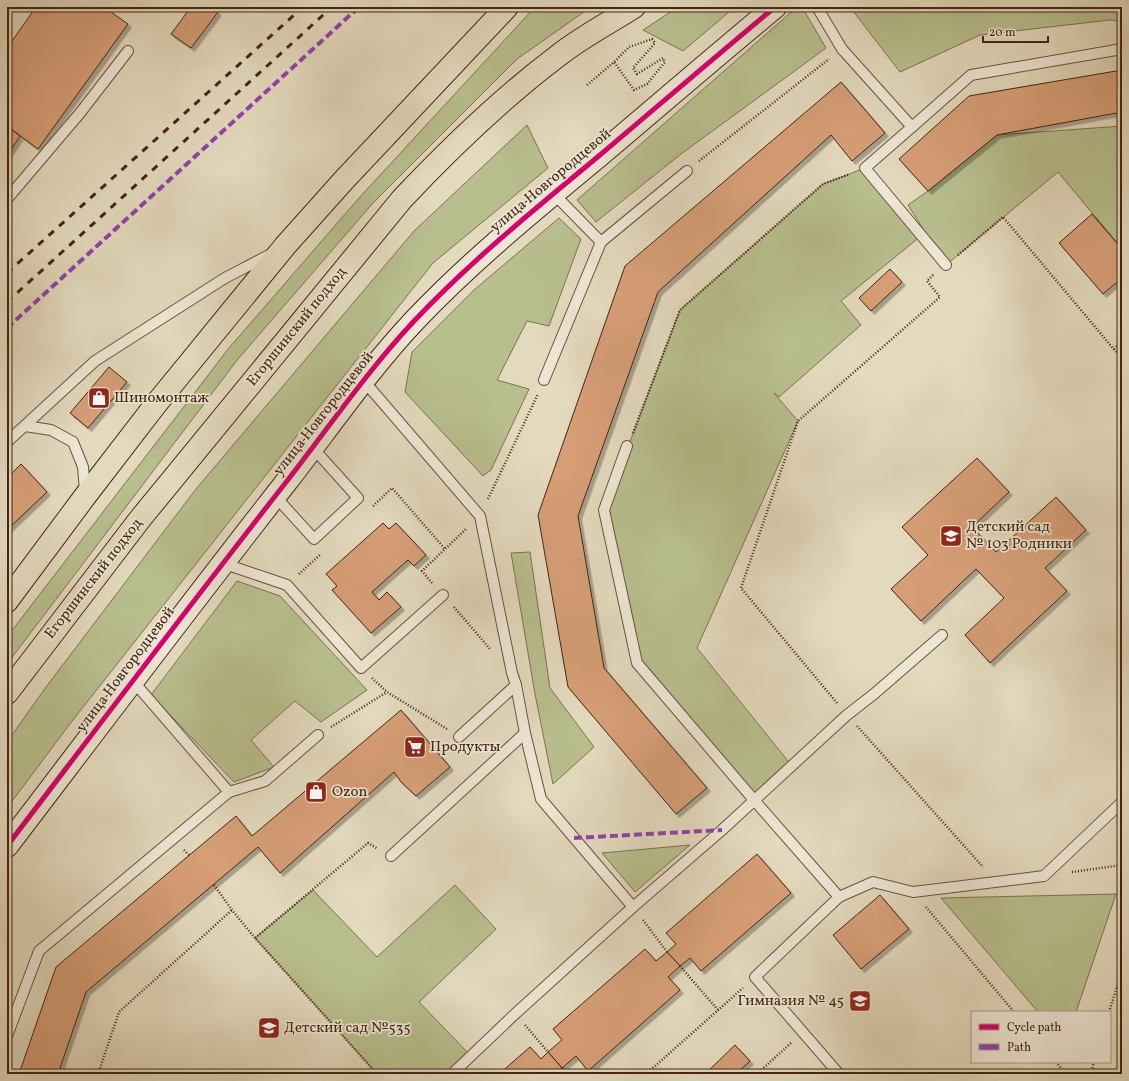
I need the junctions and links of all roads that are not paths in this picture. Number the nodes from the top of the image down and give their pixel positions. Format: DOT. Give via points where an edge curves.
graph roads {
  1 [pos="507,7"];
  2 [pos="634,7"];
  3 [pos="775,7"];
  4 [pos="817,7"];
  5 [pos="1122,49"];
  6 [pos="128,51"];
  7 [pos="912,127"];
  8 [pos="687,171"];
  9 [pos="553,193"];
  10 [pos="7,198"];
  11 [pos="601,242"];
  12 [pos="285,246"];
  13 [pos="946,265"];
  14 [pos="544,380"];
  15 [pos="364,381"];
  16 [pos="25,426"];
  17 [pos="7,442"];
  18 [pos="628,446"];
  19 [pos="313,448"];
  20 [pos="86,495"];
  21 [pos="275,496"];
  22 [pos="222,563"];
  23 [pos="444,595"];
  24 [pos="7,601"];
  25 [pos="942,635"];
  26 [pos="133,681"];
  27 [pos="516,685"];
  28 [pos="7,693"];
  29 [pos="525,733"];
  30 [pos="318,735"];
  31 [pos="459,737"];
  32 [pos="229,792"];
  33 [pos="754,800"];
  34 [pos="1122,802"];
  35 [pos="7,846"];
  36 [pos="391,856"];
  37 [pos="839,897"];
  38 [pos="633,907"];
  39 [pos="7,1036"];
  40 [pos="452,1074"];
  41 [pos="839,1074"];
  1 -- 12 [label="main road"];
  2 -- 28 [label="main road, Егоршинский подход" via="560,54 506,97 402,199 140,519"];
  3 -- 9 [label="street, улица Новгородцевой"];
  4 -- 7 [label="lane" via="842,49"];
  5 -- 7 [label="lane" via="971,75"];
  6 -- 10 [label="lane" via="80,113"];
  7 -- 13 [label="lane" via="865,168"];
  8 -- 11 [label="lane"];
  9 -- 11 [label="lane"];
  9 -- 15 [label="street, улица Новгородцевой" via="453,281 413,322"];
  11 -- 14 [label="lane"];
  12 -- 16 [label="lane" via="225,278 95,360"];
  12 -- 20 [label="main road" via="156,404"];
  15 -- 19 [label="street, улица Новгородцевой"];
  15 -- 27 [label="lane" via="480,516"];
  16 -- 17 [label="lane"];
  16 -- 20 [label="lane" via="51,430 73,442 83,467"];
  18 -- 33 [label="lane" via="604,510 637,663"];
  19 -- 21 [label="street, улица Новгородцевой"];
  19 -- 21 [label="lane" via="358,498 314,539"];
  20 -- 24 [label="main road"];
  21 -- 22 [label="street, улица Новгородцевой"];
  22 -- 23 [label="lane" via="287,585 361,668"];
  22 -- 26 [label="street, улица Новгородцевой"];
  25 -- 33 [label="lane" via="847,715"];
  26 -- 32 [label="lane"];
  26 -- 35 [label="street, улица Новгородцевой"];
  27 -- 29 [label="lane"];
  27 -- 31 [label="lane"];
  29 -- 36 [label="lane"];
  29 -- 38 [label="lane" via="541,799"];
  30 -- 32 [label="lane" via="265,781"];
  32 -- 39 [label="lane" via="39,951"];
  33 -- 37 [label="lane"];
  33 -- 38 [label="lane"];
  34 -- 37 [label="lane" via="1044,876 913,892 873,882"];
  37 -- 41 [label="lane" via="755,977"];
  38 -- 40 [label="lane"];
}
